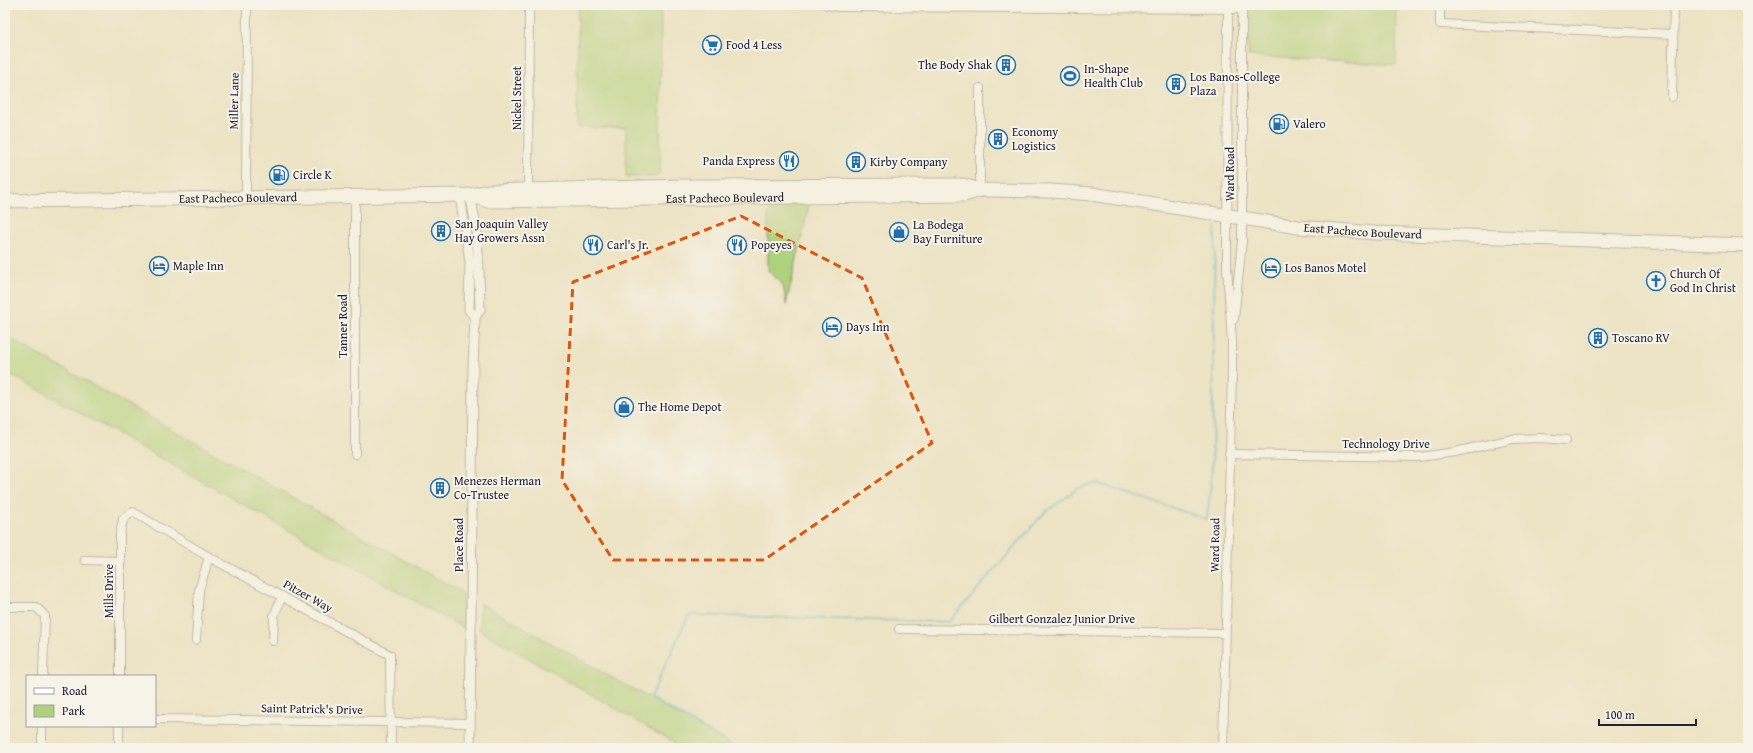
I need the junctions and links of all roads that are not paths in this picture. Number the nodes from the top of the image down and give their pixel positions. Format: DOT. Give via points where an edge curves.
graph roads {
  1 [pos="247,5"];
  2 [pos="529,5"];
  3 [pos="827,5"];
  4 [pos="1440,5"];
  5 [pos="1674,5"];
  6 [pos="839,6"];
  7 [pos="1144,7"];
  8 [pos="1228,7"];
  9 [pos="1242,7"];
  10 [pos="1673,34"];
  11 [pos="980,88"];
  12 [pos="1672,97"];
  13 [pos="980,190"];
  14 [pos="528,191"];
  15 [pos="465,195"];
  16 [pos="355,197"];
  17 [pos="246,198"];
  18 [pos="5,201"];
  19 [pos="1226,215"];
  20 [pos="1242,218"];
  21 [pos="1748,245"];
  22 [pos="1232,342"];
  23 [pos="1566,440"];
  24 [pos="355,454"];
  25 [pos="1229,454"];
  26 [pos="133,512"];
  27 [pos="209,557"];
  28 [pos="85,560"];
  29 [pos="121,561"];
  30 [pos="282,596"];
  31 [pos="5,607"];
  32 [pos="899,629"];
  33 [pos="1225,633"];
  34 [pos="196,640"];
  35 [pos="273,641"];
  36 [pos="44,675"];
  37 [pos="120,675"];
  38 [pos="156,720"];
  39 [pos="391,722"];
  40 [pos="470,723"];
  41 [pos="42,727"];
  42 [pos="120,727"];
  43 [pos="42,748"];
  44 [pos="119,748"];
  45 [pos="391,748"];
  46 [pos="470,748"];
  47 [pos="1223,748"];
  1 -- 17 [label="street, Miller Lane"];
  2 -- 14 [label="street, Nickel Street"];
  3 -- 6 [label="street"];
  4 -- 10 [label="street" via="1440,24"];
  5 -- 10 [label="street"];
  6 -- 7 [label="street"];
  7 -- 8 [label="street"];
  8 -- 9 [label="street"];
  8 -- 19 [label="street, Ward Road"];
  9 -- 20 [label="street, Ward Road"];
  10 -- 12 [label="street"];
  11 -- 13 [label="street"];
  13 -- 14 [label="highway, East Pacheco Boulevard" via="963,185 685,186"];
  13 -- 15 [label="highway, East Pacheco Boulevard" via="964,195 488,202"];
  13 -- 19 [label="highway, East Pacheco Boulevard" via="1092,194"];
  14 -- 15 [label="highway, East Pacheco Boulevard" via="488,191"];
  15 -- 16 [label="highway, East Pacheco Boulevard"];
  15 -- 40 [label="street, Place Road" via="476,217 480,310 475,317 473,367"];
  16 -- 17 [label="highway, East Pacheco Boulevard"];
  16 -- 24 [label="street, Tanner Road"];
  17 -- 18 [label="highway, East Pacheco Boulevard"];
  19 -- 20 [label="highway, East Pacheco Boulevard"];
  19 -- 22 [label="street, Ward Road"];
  20 -- 21 [label="highway, East Pacheco Boulevard" via="1298,227 1375,233"];
  20 -- 22 [label="street, Ward Road"];
  22 -- 25 [label="street, Ward Road"];
  23 -- 25 [label="street, Technology Drive" via="1520,439 1420,457"];
  25 -- 33 [label="street, Ward Road"];
  26 -- 27 [label="street, Pitzer Way"];
  26 -- 29 [label="street, Mills Drive" via="123,519 120,534"];
  27 -- 30 [label="street, Pitzer Way"];
  27 -- 34 [label="street" via="199,590"];
  28 -- 29 [label="street"];
  29 -- 37 [label="street, Mills Drive"];
  30 -- 35 [label="street" via="274,616"];
  30 -- 39 [label="street, Pitzer Way" via="390,655"];
  31 -- 36 [label="street" via="36,607 45,616"];
  32 -- 33 [label="street, Gilbert Gonzalez Junior Drive"];
  33 -- 47 [label="street, Ward Road"];
  38 -- 39 [label="street, Saint Patrick's Drive"];
  39 -- 40 [label="street, Saint Patrick's Drive"];
  39 -- 45 [label="street, Pitzer Way"];
  40 -- 46 [label="street, Place Road"];
  41 -- 43 [label="street"];
  42 -- 44 [label="street"];
}
